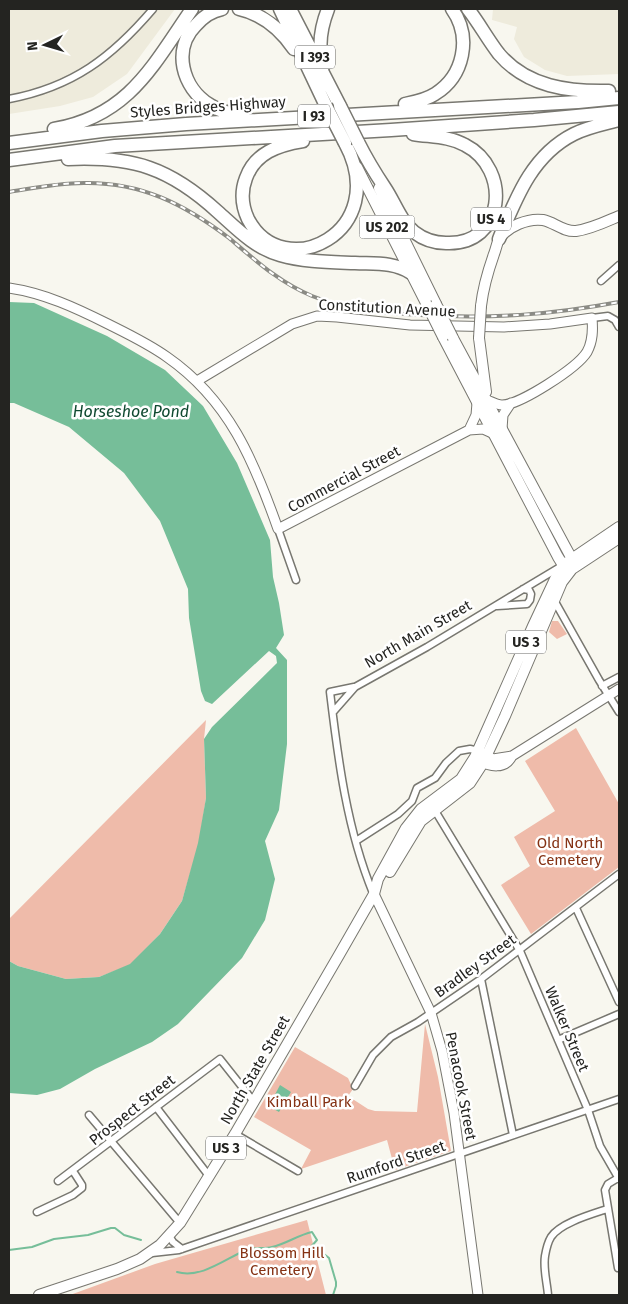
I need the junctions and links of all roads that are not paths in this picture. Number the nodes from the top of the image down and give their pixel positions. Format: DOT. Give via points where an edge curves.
graph roads {
  1 [pos="153,9"];
  2 [pos="192,9"];
  3 [pos="222,9"];
  4 [pos="239,9"];
  5 [pos="280,9"];
  6 [pos="290,9"];
  7 [pos="328,9"];
  8 [pos="452,9"];
  9 [pos="468,9"];
  10 [pos="308,68"];
  11 [pos="328,84"];
  12 [pos="619,91"];
  13 [pos="619,98"];
  14 [pos="9,99"];
  15 [pos="371,112"];
  16 [pos="619,112"];
  17 [pos="273,118"];
  18 [pos="619,120"];
  19 [pos="391,130"];
  20 [pos="9,136"];
  21 [pos="352,142"];
  22 [pos="9,143"];
  23 [pos="9,160"];
  24 [pos="9,165"];
  25 [pos="372,171"];
  26 [pos="619,216"];
  27 [pos="499,239"];
  28 [pos="619,265"];
  29 [pos="411,273"];
  30 [pos="601,281"];
  31 [pos="9,288"];
  32 [pos="431,303"];
  33 [pos="592,318"];
  34 [pos="619,327"];
  35 [pos="197,381"];
  36 [pos="482,401"];
  37 [pos="511,404"];
  38 [pos="469,430"];
  39 [pos="498,431"];
  40 [pos="619,527"];
  41 [pos="278,529"];
  42 [pos="619,538"];
  43 [pos="569,564"];
  44 [pos="296,580"];
  45 [pos="523,589"];
  46 [pos="554,600"];
  47 [pos="496,606"];
  48 [pos="619,677"];
  49 [pos="602,686"];
  50 [pos="355,687"];
  51 [pos="619,689"];
  52 [pos="609,696"];
  53 [pos="333,712"];
  54 [pos="619,712"];
  55 [pos="481,757"];
  56 [pos="434,809"];
  57 [pos="356,841"];
  58 [pos="619,874"];
  59 [pos="374,894"];
  60 [pos="576,908"];
  61 [pos="520,950"];
  62 [pos="481,979"];
  63 [pos="619,1002"];
  64 [pos="431,1013"];
  65 [pos="619,1014"];
  66 [pos="558,1040"];
  67 [pos="355,1086"];
  68 [pos="619,1099"];
  69 [pos="254,1102"];
  70 [pos="156,1108"];
  71 [pos="588,1110"];
  72 [pos="89,1115"];
  73 [pos="235,1134"];
  74 [pos="513,1135"];
  75 [pos="111,1142"];
  76 [pos="459,1153"];
  77 [pos="73,1171"];
  78 [pos="298,1171"];
  79 [pos="208,1176"];
  80 [pos="619,1178"];
  81 [pos="58,1181"];
  82 [pos="607,1210"];
  83 [pos="36,1212"];
  84 [pos="180,1223"];
  85 [pos="169,1236"];
  86 [pos="182,1248"];
  87 [pos="148,1253"];
  88 [pos="618,1268"];
  89 [pos="39,1295"];
  90 [pos="478,1295"];
  91 [pos="548,1295"];
  1 -- 14 [label="street" via="126,39 91,68 48,89"];
  2 -- 20 [label="highway" via="147,75 109,109 68,126"];
  3 -- 17 [label="highway" via="200,19 188,34 182,64 191,87 199,97 221,111"];
  4 -- 10 [label="highway" via="259,16 274,27"];
  5 -- 10 [label="highway, I 393"];
  6 -- 11 [label="highway, I 393"];
  7 -- 11 [label="highway" via="320,38"];
  8 -- 15 [label="highway" via="463,38 462,56 452,79 422,101"];
  9 -- 12 [label="highway" via="499,53 529,77 567,90"];
  10 -- 21 [label="highway, I 393, bridge" via="326,106"];
  11 -- 21 [label="highway, I 393, bridge" via="340,106"];
  13 -- 15 [label="highway, Styles Bridges Highway / I 93"];
  15 -- 17 [label="highway, Styles Bridges Highway / I 93"];
  16 -- 19 [label="highway, I 93"];
  17 -- 22 [label="highway, Styles Bridges Highway / I 93" via="102,130"];
  18 -- 27 [label="highway" via="576,133 550,150 529,174"];
  19 -- 21 [label="highway, I 93"];
  19 -- 25 [label="highway, US 4" via="451,139 477,152 490,170 496,187 492,216 481,232 466,241 447,244 429,240 404,222"];
  21 -- 21 [label="highway" via="356,197 348,220 335,235 310,247 291,248 269,240 254,228 244,210 242,194 248,171 258,158 283,145 334,138"];
  21 -- 23 [label="highway, I 93" via="115,146"];
  21 -- 25 [label="highway, I 393"];
  21 -- 29 [label="main road, US 202"];
  24 -- 29 [label="highway" via="84,158 134,163 164,173 196,192 243,235 271,252 313,261 398,266"];
  25 -- 32 [label="main road, US 202"];
  26 -- 27 [label="main road" via="575,231 545,220 520,223"];
  27 -- 36 [label="main road, bridge" via="480,306"];
  28 -- 30 [label="street"];
  29 -- 32 [label="main road, US 202"];
  31 -- 35 [label="street, Commercial Street" via="50,298 91,315 157,350"];
  32 -- 36 [label="main road, US 202, bridge"];
  33 -- 34 [label="street" via="608,316"];
  33 -- 35 [label="street, Constitution Avenue" via="504,327 410,325 317,316 292,324"];
  33 -- 37 [label="street" via="591,343 579,362 552,382"];
  35 -- 41 [label="street, Commercial Street" via="240,437"];
  36 -- 37 [label="street"];
  36 -- 38 [label="street"];
  36 -- 39 [label="main road, US 202"];
  37 -- 39 [label="street"];
  38 -- 39 [label="street"];
  38 -- 41 [label="street, Commercial Street"];
  39 -- 43 [label="main road, US 202"];
  40 -- 43 [label="main road, North Main Street / US 3"];
  41 -- 44 [label="street"];
  42 -- 43 [label="main road, North Main Street / US 3"];
  43 -- 45 [label="street, North Main Street"];
  43 -- 46 [label="main road, US 3"];
  43 -- 55 [label="main road, US 3" via="554,579"];
  45 -- 47 [label="street, North Main Street"];
  45 -- 47 [label="street, North Main Street" via="531,594 526,604"];
  46 -- 49 [label="street"];
  46 -- 55 [label="main road, US 3"];
  47 -- 50 [label="street, North Main Street"];
  48 -- 49 [label="street"];
  49 -- 52 [label="street"];
  50 -- 53 [label="street, North Main Street"];
  50 -- 53 [label="street, North Main Street" via="330,692"];
  51 -- 52 [label="street"];
  52 -- 54 [label="street"];
  52 -- 55 [label="street" via="512,756 504,765 489,766"];
  53 -- 57 [label="street" via="345,795"];
  55 -- 56 [label="main road, North State Street / US 3" via="470,782"];
  55 -- 57 [label="street" via="459,751 436,778 417,788 412,801 398,814"];
  55 -- 59 [label="main road, North State Street / US 3" via="461,779 412,818 378,879"];
  56 -- 59 [label="main road, North State Street / US 3" via="421,821 381,888"];
  56 -- 61 [label="street, Walker Street"];
  57 -- 59 [label="street"];
  58 -- 60 [label="street, Bradley Street"];
  59 -- 64 [label="street, Penacook Street"];
  59 -- 69 [label="main road, North State Street / US 3"];
  60 -- 61 [label="street, Bradley Street"];
  60 -- 63 [label="street"];
  61 -- 62 [label="street, Bradley Street"];
  61 -- 66 [label="street, Walker Street"];
  62 -- 64 [label="street, Bradley Street"];
  62 -- 74 [label="street"];
  64 -- 67 [label="street, Bradley Street" via="387,1040 373,1055"];
  64 -- 76 [label="street, Penacook Street" via="448,1078"];
  65 -- 66 [label="street"];
  66 -- 71 [label="street, Walker Street"];
  68 -- 71 [label="street, Rumford Street"];
  69 -- 70 [label="street, Prospect Street" via="220,1060"];
  69 -- 73 [label="main road, North State Street / US 3"];
  70 -- 75 [label="street, Prospect Street"];
  70 -- 79 [label="street"];
  71 -- 74 [label="street, Rumford Street"];
  71 -- 80 [label="street, Walker Street" via="600,1146"];
  72 -- 75 [label="street"];
  73 -- 78 [label="street"];
  73 -- 79 [label="main road, North State Street / US 3"];
  74 -- 76 [label="street, Rumford Street"];
  75 -- 77 [label="street, Prospect Street"];
  75 -- 84 [label="street"];
  76 -- 86 [label="street, Rumford Street"];
  76 -- 90 [label="street, Penacook Street"];
  77 -- 81 [label="street, Prospect Street"];
  77 -- 83 [label="street" via="82,1188"];
  79 -- 84 [label="main road, North State Street / US 3"];
  80 -- 82 [label="street, Walker Street" via="608,1184 605,1190"];
  82 -- 88 [label="street, Walker Street"];
  82 -- 91 [label="street" via="570,1223 551,1236 545,1256"];
  84 -- 85 [label="main road, North State Street / US 3"];
  85 -- 86 [label="street"];
  85 -- 87 [label="main road, North State Street / US 3"];
  86 -- 87 [label="street, Rumford Street"];
  87 -- 89 [label="main road, North State Street / US 3" via="117,1269"];
}
